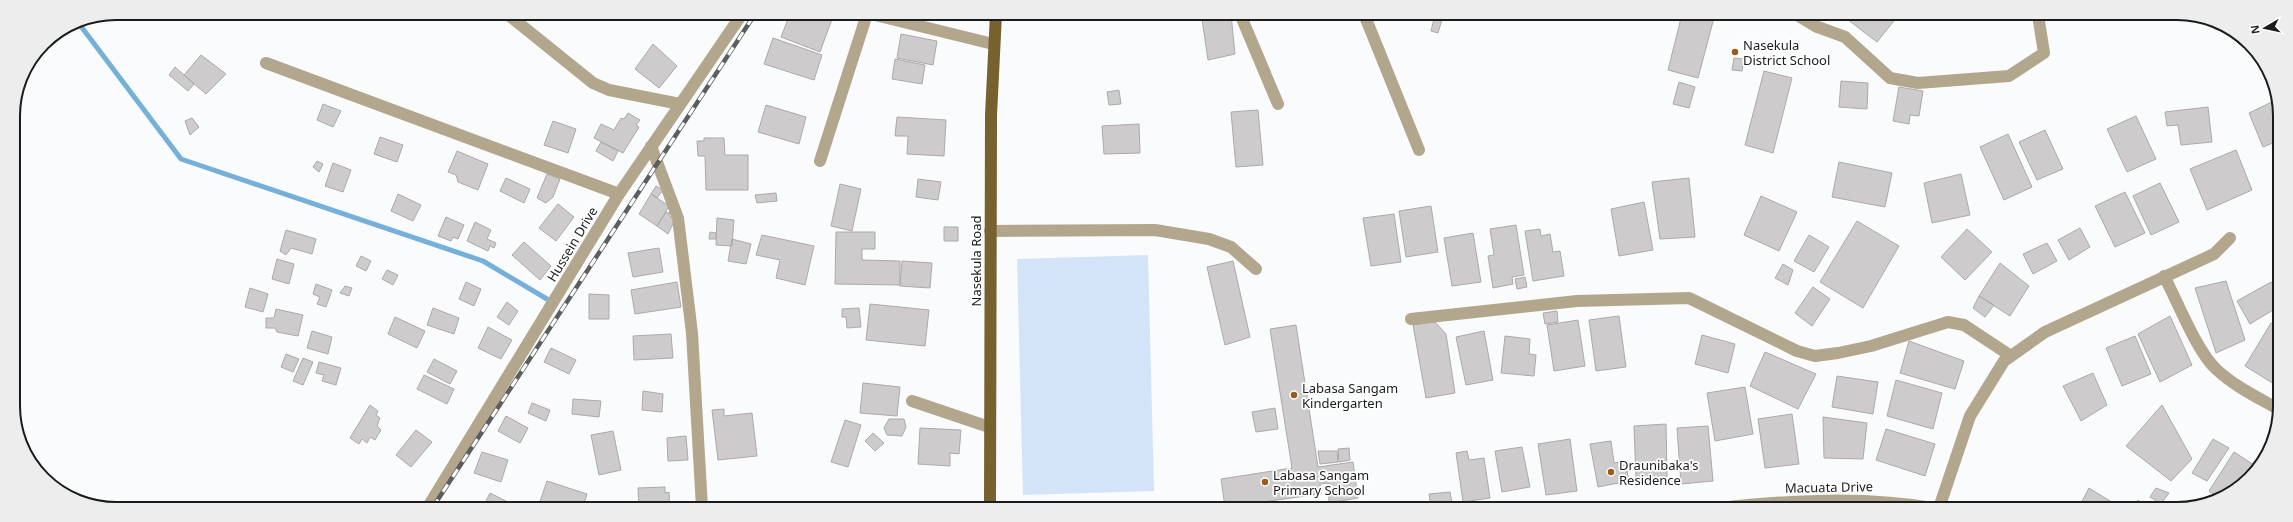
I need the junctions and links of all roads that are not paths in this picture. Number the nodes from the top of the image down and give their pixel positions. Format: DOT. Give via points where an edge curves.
graph roads {
  1 [pos="515,20"];
  2 [pos="738,20"];
  3 [pos="865,20"];
  4 [pos="895,20"];
  5 [pos="995,20"];
  6 [pos="1243,20"];
  7 [pos="1366,20"];
  8 [pos="1805,20"];
  9 [pos="2039,20"];
  10 [pos="993,44"];
  11 [pos="266,63"];
  12 [pos="680,104"];
  13 [pos="1278,104"];
  14 [pos="651,146"];
  15 [pos="1419,150"];
  16 [pos="820,161"];
  17 [pos="619,194"];
  18 [pos="990,231"];
  19 [pos="2230,238"];
  20 [pos="1256,269"];
  21 [pos="2164,276"];
  22 [pos="1412,319"];
  23 [pos="2011,356"];
  24 [pos="912,401"];
  25 [pos="2273,406"];
  26 [pos="989,427"];
  27 [pos="431,502"];
  28 [pos="702,502"];
  29 [pos="990,502"];
  30 [pos="1775,502"];
  31 [pos="1891,502"];
  32 [pos="1941,502"];
  1 -- 12 [label="street" via="593,83 609,90"];
  2 -- 12 [label="street, Hussein Drive"];
  3 -- 16 [label="street"];
  4 -- 10 [label="street"];
  5 -- 10 [label="main road, Nasekula Road"];
  6 -- 13 [label="street"];
  7 -- 15 [label="street"];
  8 -- 9 [label="street" via="1845,37 1890,78 1935,83 2009,76 2044,53"];
  10 -- 18 [label="main road, Nasekula Road"];
  11 -- 17 [label="street"];
  12 -- 14 [label="street, Hussein Drive"];
  14 -- 17 [label="street, Hussein Drive"];
  14 -- 28 [label="street" via="678,218 692,333"];
  17 -- 27 [label="street, Hussein Drive"];
  18 -- 20 [label="street" via="1155,230 1209,239 1231,247"];
  18 -- 26 [label="main road, Nasekula Road"];
  19 -- 21 [label="street" via="2214,254"];
  21 -- 23 [label="street" via="2045,332"];
  21 -- 25 [label="street" via="2205,356 2215,368 2229,381"];
  22 -- 23 [label="street" via="1577,301 1689,298 1797,351 1816,356 1871,346 1948,322 1964,325"];
  23 -- 32 [label="street" via="2004,361 1970,416"];
  24 -- 26 [label="street"];
  26 -- 29 [label="main road, Nasekula Road"];
  30 -- 31 [label="street, Macuata Drive"];
}
